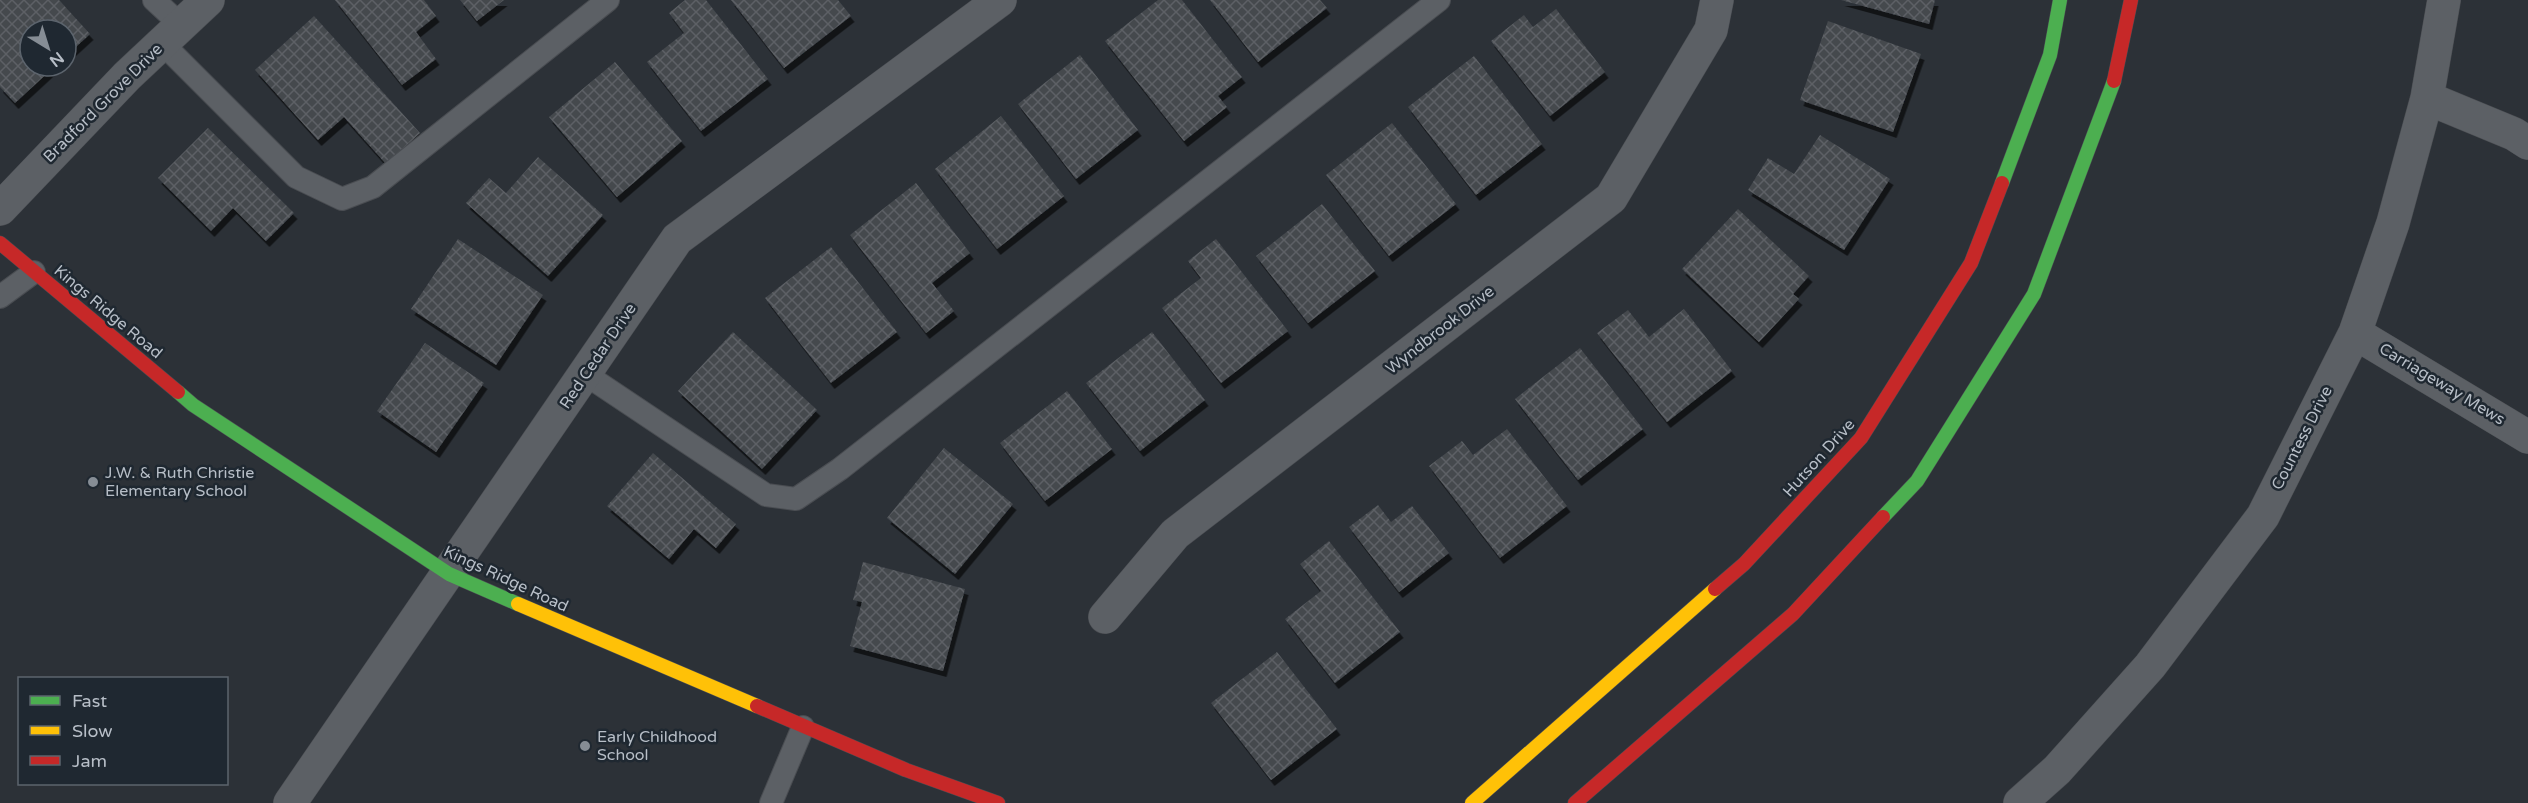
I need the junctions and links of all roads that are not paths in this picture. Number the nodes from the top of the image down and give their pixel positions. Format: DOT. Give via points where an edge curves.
graph roads {
  1 [pos="154,0"];
  2 [pos="208,0"];
  3 [pos="608,0"];
  4 [pos="999,0"];
  5 [pos="1439,0"];
  6 [pos="1717,0"];
  7 [pos="2060,0"];
  8 [pos="2131,0"];
  9 [pos="2444,0"];
  10 [pos="171,34"];
  11 [pos="2427,98"];
  12 [pos="2528,143"];
  13 [pos="0,209"];
  14 [pos="0,243"];
  15 [pos="34,272"];
  16 [pos="0,297"];
  17 [pos="2355,333"];
  18 [pos="585,374"];
  19 [pos="2528,437"];
  20 [pos="449,574"];
  21 [pos="1105,616"];
  22 [pos="803,727"];
  23 [pos="290,803"];
  24 [pos="771,803"];
  25 [pos="998,803"];
  26 [pos="1472,803"];
  27 [pos="1575,803"];
  28 [pos="2020,803"];
  1 -- 10 [label="lane"];
  2 -- 10 [label="street, Bradford Grove Drive"];
  3 -- 10 [label="lane" via="373,187 342,199 296,177"];
  4 -- 18 [label="street, Red Cedar Drive" via="677,239"];
  5 -- 18 [label="lane" via="840,469 796,499 766,495"];
  6 -- 21 [label="street, Wyndbrook Drive" via="1711,30 1611,198 1175,534"];
  7 -- 26 [label="street, Hutson Drive" via="2050,55 1971,263 1861,438 1744,564"];
  8 -- 27 [label="street" via="2117,73 2034,294 1917,481 1793,614"];
  9 -- 11 [label="street, Countess Drive"];
  10 -- 13 [label="street, Bradford Grove Drive"];
  11 -- 12 [label="street"];
  11 -- 17 [label="street, Countess Drive" via="2393,223"];
  14 -- 15 [label="street, Kings Ridge Road"];
  15 -- 16 [label="lane"];
  15 -- 20 [label="street, Kings Ridge Road" via="193,405"];
  17 -- 19 [label="street, Carriageway Mews"];
  17 -- 28 [label="street, Countess Drive" via="2263,516 2150,666 2057,770"];
  18 -- 20 [label="street, Red Cedar Drive"];
  20 -- 22 [label="street, Kings Ridge Road"];
  20 -- 23 [label="street, Red Cedar Drive"];
  22 -- 24 [label="lane"];
  22 -- 25 [label="street, Kings Ridge Road"];
}
